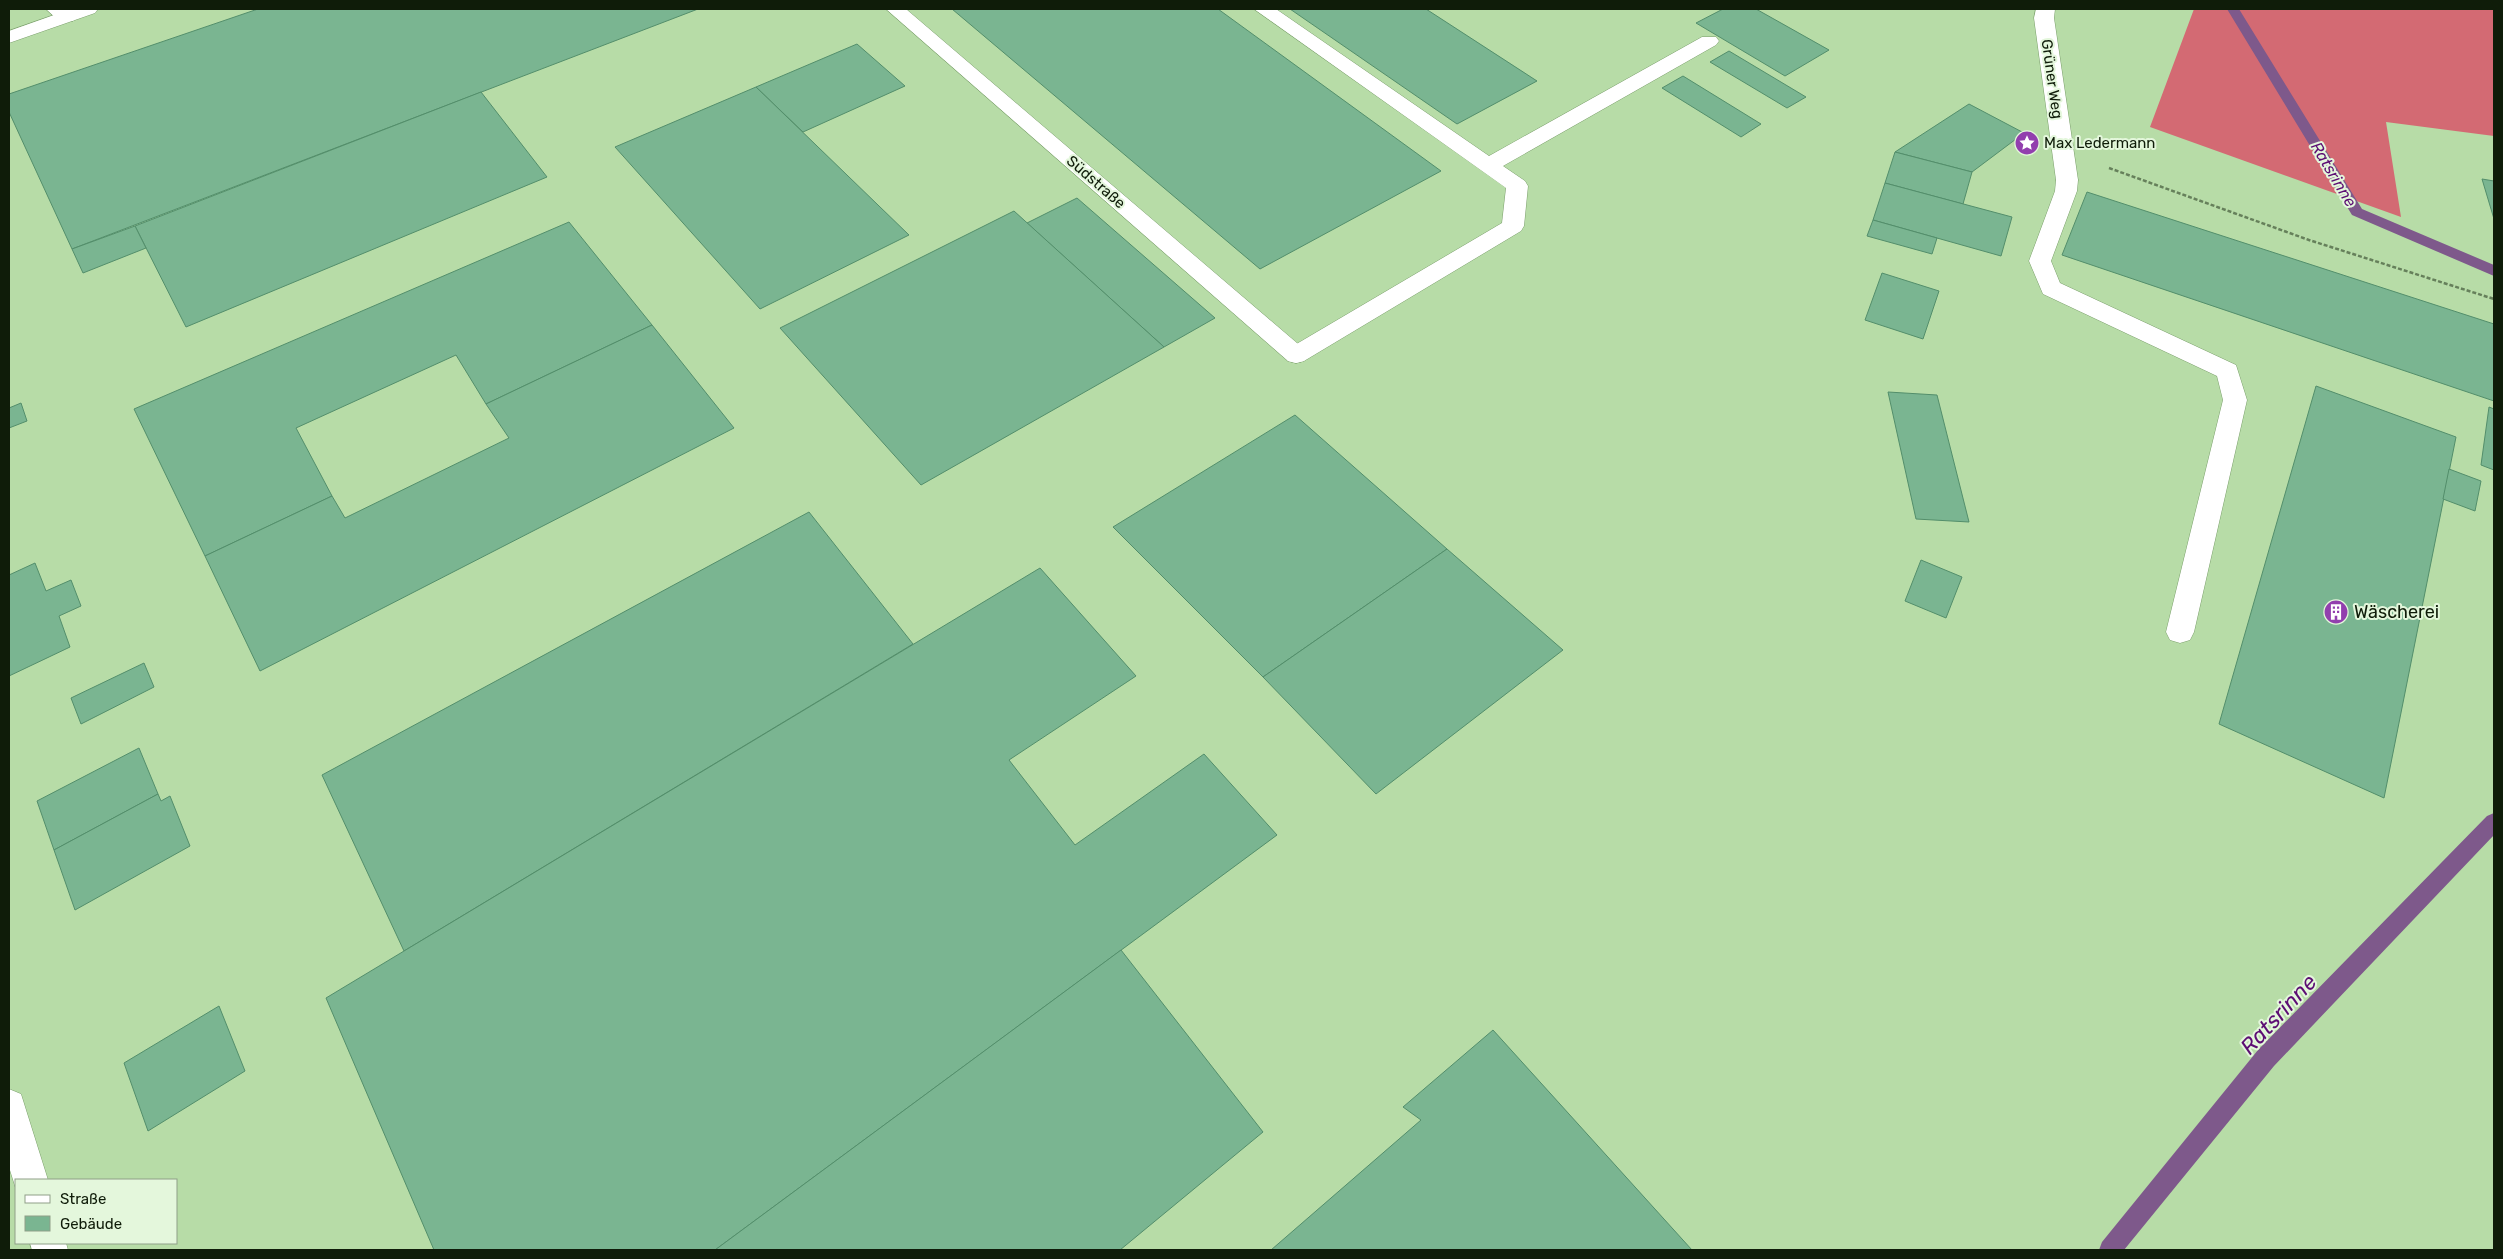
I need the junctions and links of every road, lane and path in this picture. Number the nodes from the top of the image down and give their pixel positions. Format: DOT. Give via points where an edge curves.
graph roads {
  1 [pos="88,9"];
  2 [pos="895,9"];
  3 [pos="1264,9"];
  4 [pos="2046,9"];
  5 [pos="60,13"];
  6 [pos="9,38"];
  7 [pos="1709,41"];
  8 [pos="2062,149"];
  9 [pos="1488,166"];
  10 [pos="2494,299"];
  11 [pos="2180,632"];
  12 [pos="9,1106"];
  13 [pos="30,1179"];
  1 -- 5 [label="street"];
  2 -- 9 [label="street, Südstraße" via="1296,356 1514,226 1517,186"];
  3 -- 9 [label="street"];
  4 -- 8 [label="street, Grüner Weg" via="2044,18"];
  5 -- 6 [label="street"];
  7 -- 9 [label="street"];
  8 -- 10 [label="path" via="2309,240"];
  8 -- 11 [label="street, Grüner Weg" via="2066,191 2040,261 2051,288 2228,371 2235,400"];
  12 -- 13 [label="street"];
}
